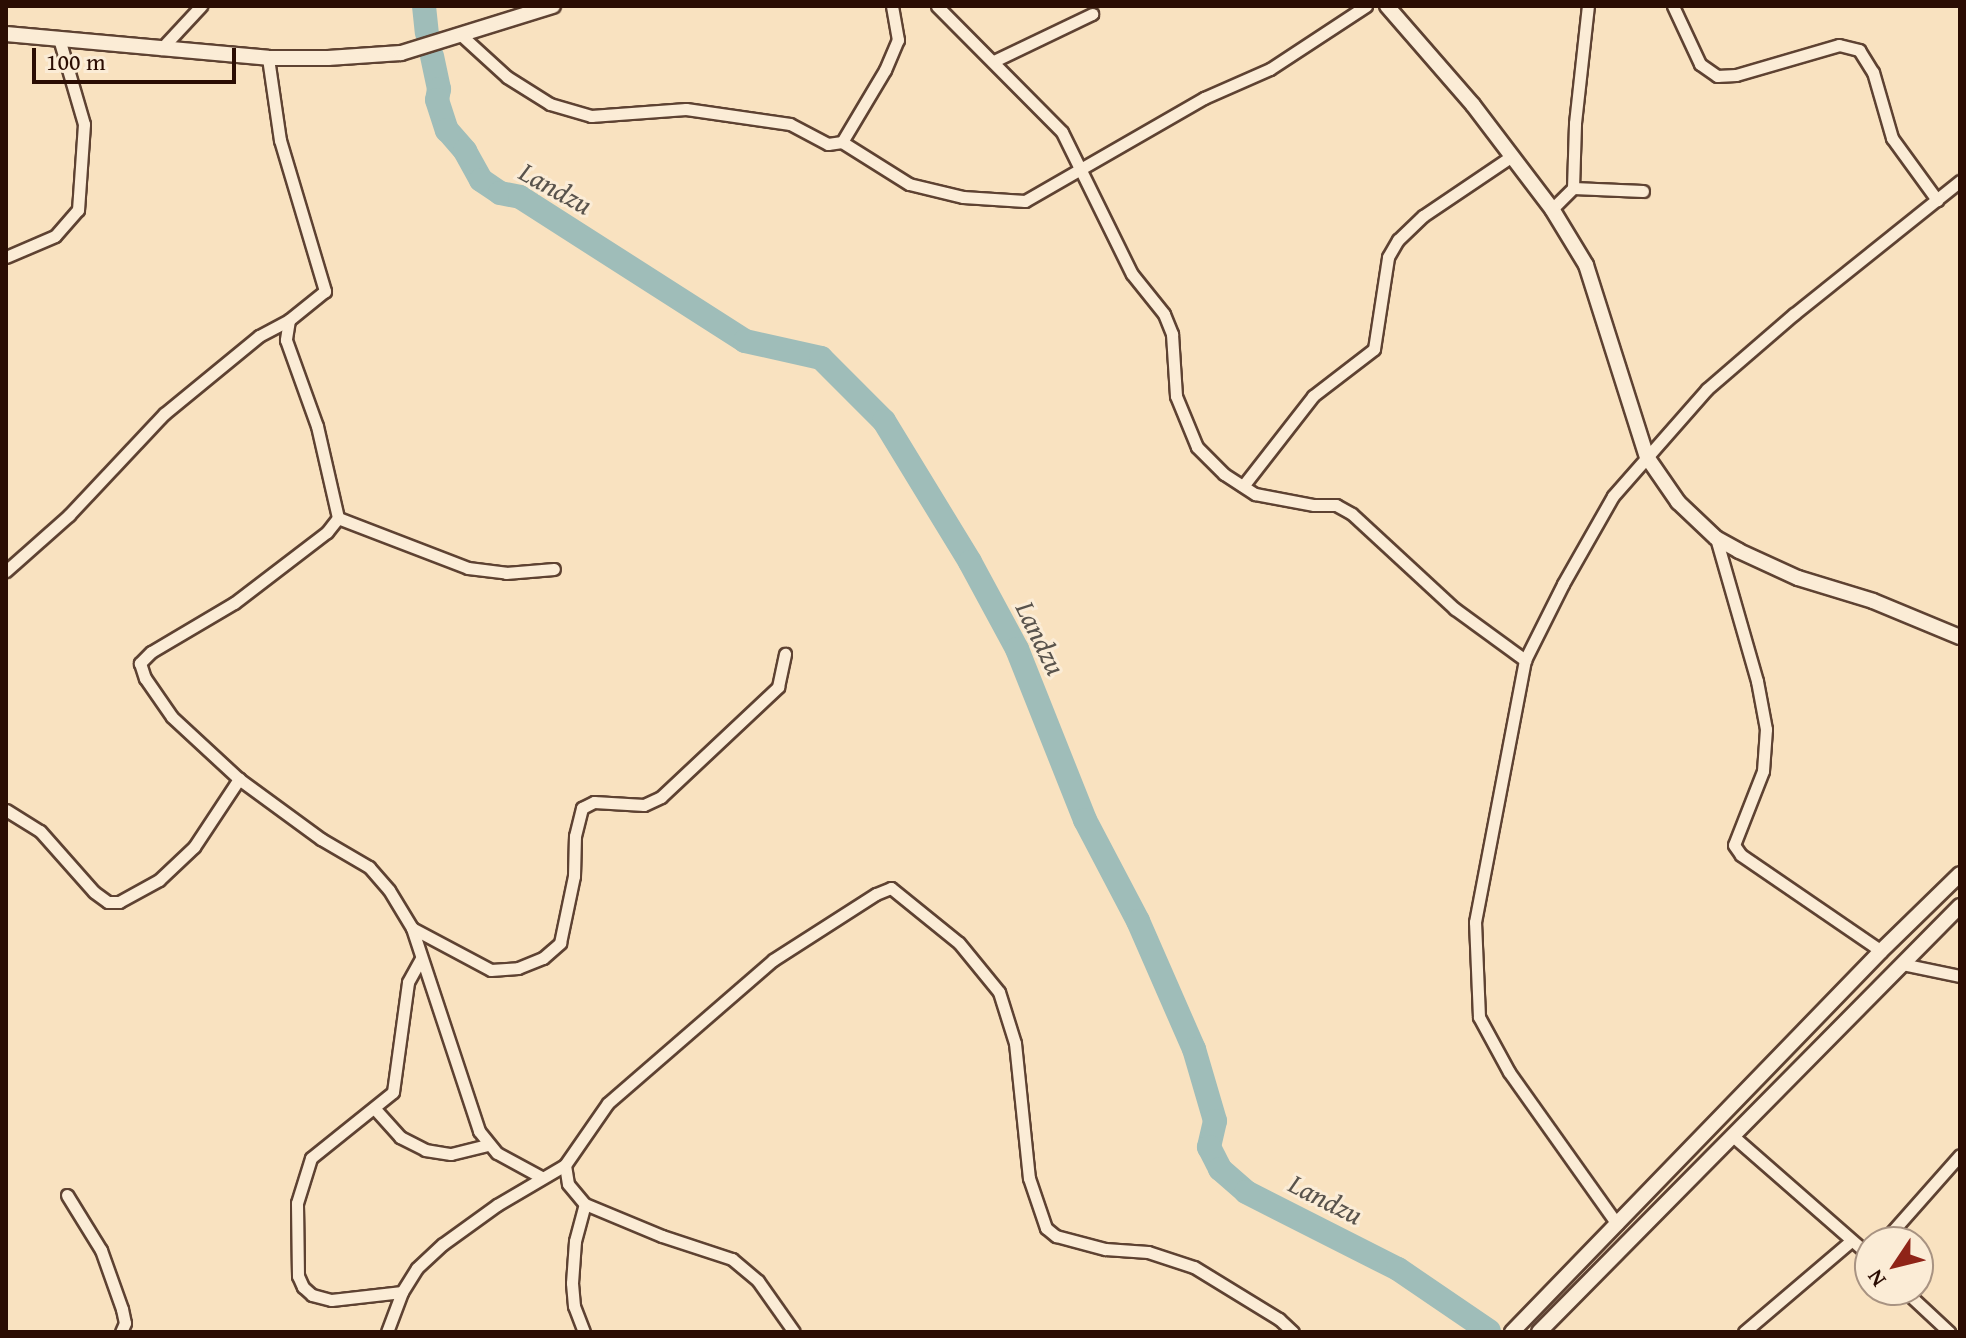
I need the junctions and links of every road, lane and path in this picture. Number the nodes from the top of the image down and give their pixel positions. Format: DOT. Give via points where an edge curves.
graph roads {
  1 [pos="201,6"];
  2 [pos="553,6"];
  3 [pos="892,6"];
  4 [pos="937,6"];
  5 [pos="1366,6"];
  6 [pos="1387,6"];
  7 [pos="1588,6"];
  8 [pos="1673,6"];
  9 [pos="1092,14"];
  10 [pos="6,34"];
  11 [pos="461,35"];
  12 [pos="60,42"];
  13 [pos="161,49"];
  14 [pos="268,58"];
  15 [pos="994,61"];
  16 [pos="842,142"];
  17 [pos="1512,156"];
  18 [pos="1082,170"];
  19 [pos="1960,181"];
  20 [pos="1573,188"];
  21 [pos="1643,191"];
  22 [pos="1937,200"];
  23 [pos="1552,209"];
  24 [pos="6,257"];
  25 [pos="289,320"];
  26 [pos="1647,457"];
  27 [pos="1243,486"];
  28 [pos="338,518"];
  29 [pos="1716,538"];
  30 [pos="554,569"];
  31 [pos="6,571"];
  32 [pos="1960,637"];
  33 [pos="785,654"];
  34 [pos="1525,660"];
  35 [pos="239,779"];
  36 [pos="6,810"];
  37 [pos="1960,874"];
  38 [pos="1960,906"];
  39 [pos="412,928"];
  40 [pos="1881,951"];
  41 [pos="421,959"];
  42 [pos="1902,964"];
  43 [pos="1960,976"];
  44 [pos="375,1109"];
  45 [pos="1734,1137"];
  46 [pos="488,1145"];
  47 [pos="1960,1155"];
  48 [pos="565,1165"];
  49 [pos="541,1177"];
  50 [pos="67,1195"];
  51 [pos="585,1204"];
  52 [pos="1617,1224"];
  53 [pos="1897,1226"];
  54 [pos="1851,1241"];
  55 [pos="1854,1244"];
  56 [pos="402,1292"];
  57 [pos="1921,1306"];
  58 [pos="121,1332"];
  59 [pos="387,1332"];
  60 [pos="584,1332"];
  61 [pos="794,1332"];
  62 [pos="1293,1332"];
  63 [pos="1512,1332"];
  64 [pos="1539,1332"];
  65 [pos="1744,1332"];
  66 [pos="1949,1332"];
  1 -- 13 [label="street"];
  2 -- 11 [label="street"];
  3 -- 16 [label="street" via="898,40"];
  4 -- 15 [label="street"];
  5 -- 18 [label="street" via="1270,69 1204,98"];
  6 -- 17 [label="street"];
  7 -- 20 [label="street"];
  8 -- 22 [label="street" via="1700,64 1717,76 1839,45 1859,50 1873,72 1892,138"];
  9 -- 15 [label="street"];
  10 -- 12 [label="street"];
  11 -- 14 [label="street" via="401,53"];
  11 -- 16 [label="street" via="507,77 550,104 591,116 686,109 790,124 828,144"];
  12 -- 13 [label="street"];
  12 -- 24 [label="street" via="84,124 78,210 55,236"];
  13 -- 14 [label="street"];
  14 -- 25 [label="street" via="280,140 325,291"];
  15 -- 18 [label="street" via="1062,132"];
  16 -- 18 [label="street" via="909,184 963,197 1025,201"];
  17 -- 23 [label="street"];
  17 -- 27 [label="street" via="1423,216 1398,240 1388,257 1374,349 1313,396"];
  18 -- 27 [label="street" via="1132,274 1164,314 1172,334 1176,396 1197,447"];
  19 -- 22 [label="street"];
  20 -- 21 [label="street"];
  20 -- 23 [label="street"];
  22 -- 26 [label="street" via="1707,389"];
  23 -- 26 [label="street" via="1586,265"];
  25 -- 28 [label="street" via="286,340 317,426"];
  25 -- 31 [label="street" via="259,336 164,414 69,515"];
  26 -- 29 [label="street" via="1678,502"];
  26 -- 34 [label="street" via="1613,496"];
  27 -- 34 [label="street" via="1255,494 1336,505 1352,514 1455,609"];
  28 -- 30 [label="street" via="468,568 506,573"];
  28 -- 35 [label="street" via="234,603 140,663 172,717"];
  29 -- 32 [label="street" via="1798,578 1873,601"];
  29 -- 40 [label="street" via="1766,729 1763,771 1734,845 1741,855"];
  33 -- 39 [label="street" via="778,687 661,797 644,805 594,802 582,808 560,943 543,958 518,968 491,970"];
  34 -- 52 [label="street" via="1475,922 1479,1017 1509,1072"];
  35 -- 36 [label="street" via="194,847 159,880 119,902 108,902 94,892 40,831"];
  35 -- 39 [label="street" via="369,867"];
  37 -- 40 [label="street"];
  38 -- 42 [label="street"];
  39 -- 41 [label="street"];
  40 -- 52 [label="street"];
  41 -- 44 [label="street" via="406,991 398,1078 388,1099"];
  41 -- 46 [label="street" via="465,1093"];
  42 -- 43 [label="street"];
  42 -- 45 [label="street"];
  44 -- 46 [label="street" via="400,1137 425,1150 451,1154"];
  44 -- 56 [label="street" via="319,1150 305,1169 297,1203 298,1276 312,1295 331,1300"];
  45 -- 54 [label="street"];
  45 -- 64 [label="street"];
  46 -- 49 [label="street"];
  47 -- 53 [label="street"];
  48 -- 49 [label="street"];
  48 -- 51 [label="street" via="568,1184"];
  48 -- 62 [label="street" via="608,1103 773,960 891,888 959,943 999,992 1015,1043 1029,1178 1046,1228 1056,1236 1105,1249 1148,1252 1194,1267"];
  49 -- 56 [label="street" via="443,1244 417,1268"];
  50 -- 58 [label="street" via="101,1250 122,1309"];
  51 -- 60 [label="street" via="572,1283"];
  51 -- 61 [label="street" via="732,1259 758,1281"];
  52 -- 63 [label="street"];
  54 -- 55 [label="street"];
  54 -- 65 [label="street"];
  56 -- 59 [label="street"];
  57 -- 66 [label="street"];
}
